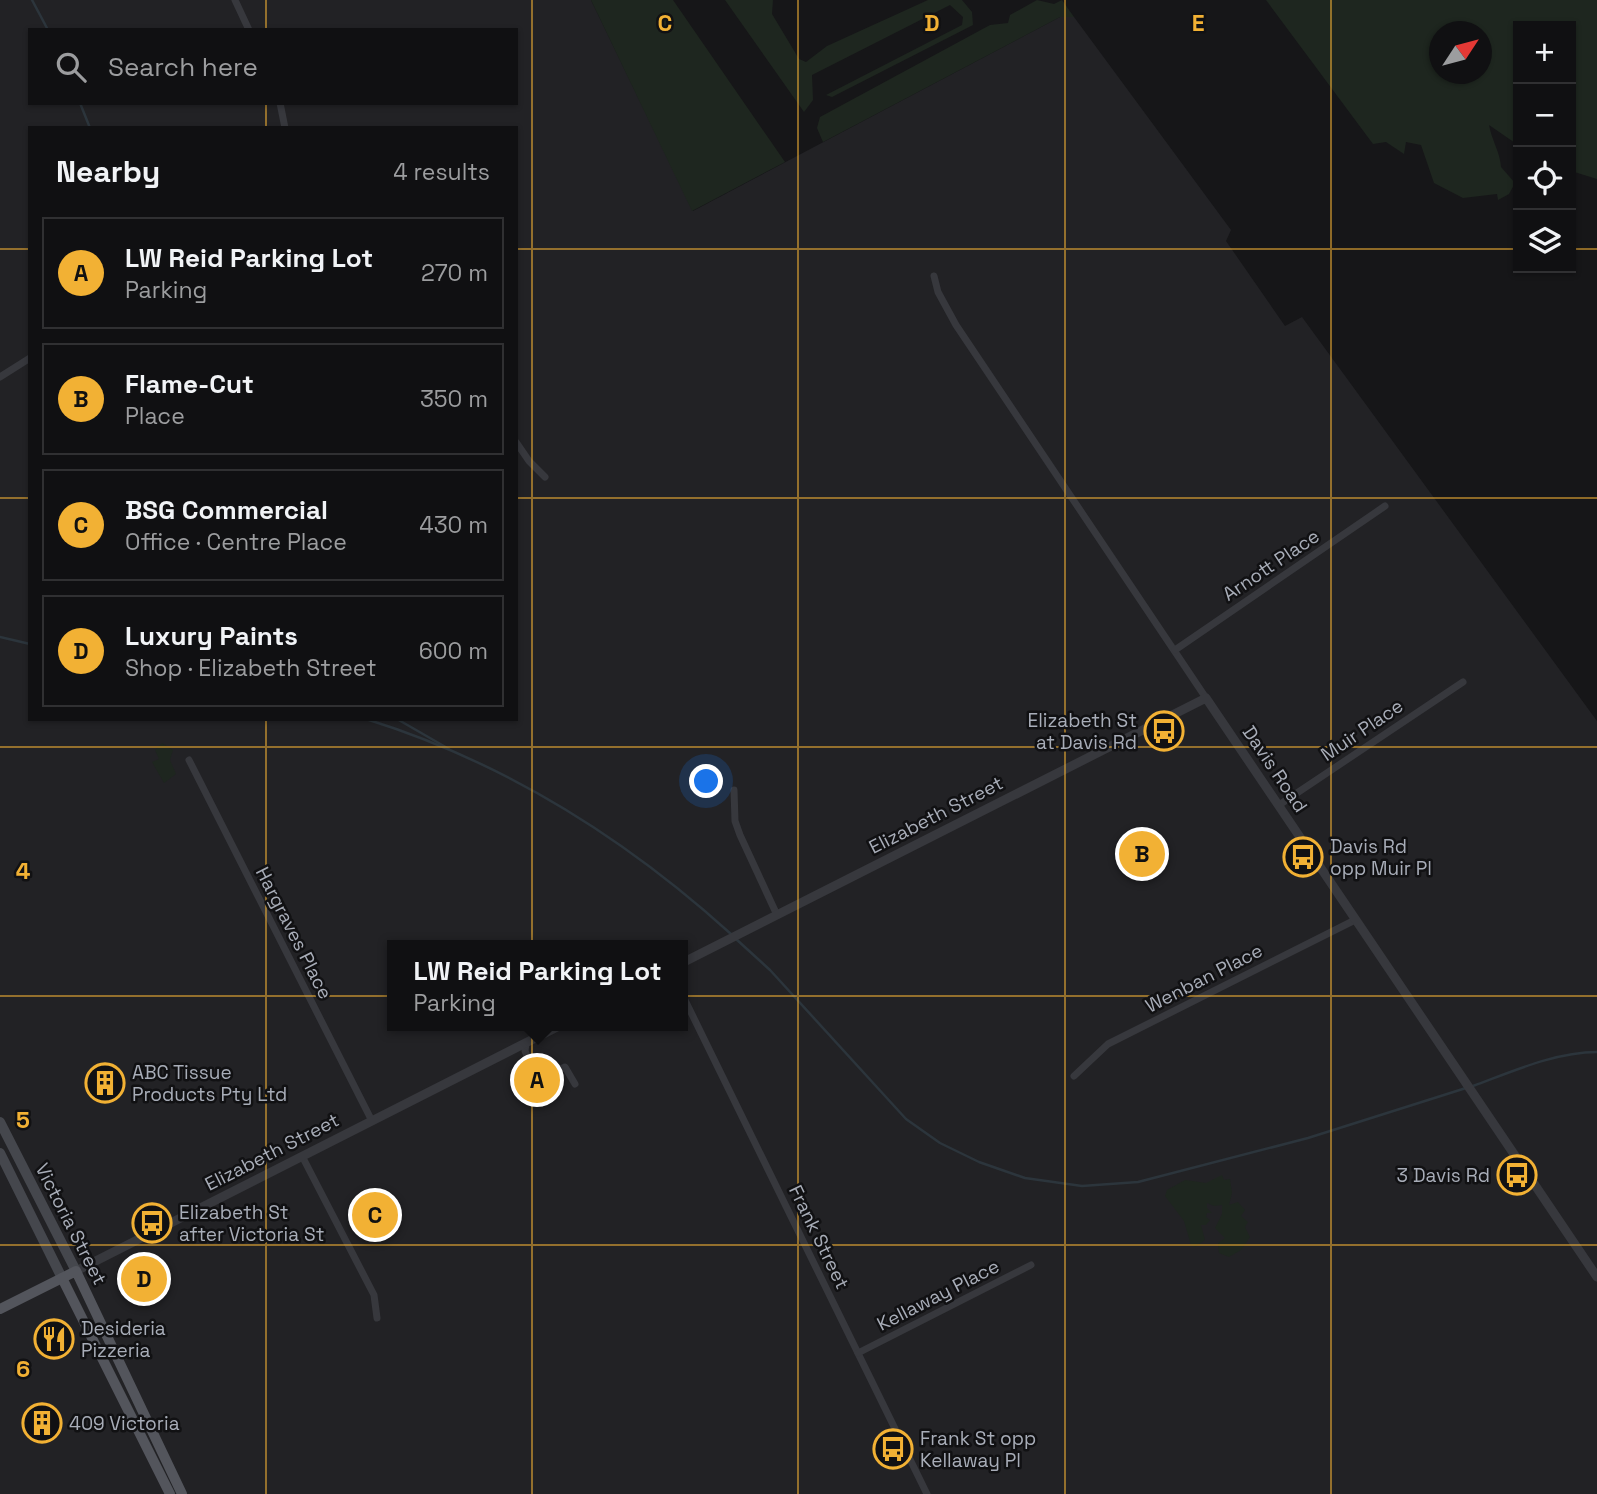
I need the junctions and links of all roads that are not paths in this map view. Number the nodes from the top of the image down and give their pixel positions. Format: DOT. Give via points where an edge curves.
graph roads {
  1 [pos="235,0"];
  2 [pos="248,28"];
  3 [pos="280,105"];
  4 [pos="285,126"];
  5 [pos="934,276"];
  6 [pos="28,359"];
  7 [pos="0,377"];
  8 [pos="518,445"];
  9 [pos="545,477"];
  10 [pos="1385,506"];
  11 [pos="1175,650"];
  12 [pos="1463,682"];
  13 [pos="1206,698"];
  14 [pos="188,760"];
  15 [pos="734,790"];
  16 [pos="1279,805"];
  17 [pos="777,915"];
  18 [pos="1355,919"];
  19 [pos="688,960"];
  20 [pos="688,1006"];
  21 [pos="549,1031"];
  22 [pos="526,1042"];
  23 [pos="1074,1076"];
  24 [pos="575,1084"];
  25 [pos="372,1121"];
  26 [pos="0,1122"];
  27 [pos="0,1153"];
  28 [pos="302,1156"];
  29 [pos="1031,1265"];
  30 [pos="76,1271"];
  31 [pos="1597,1277"];
  32 [pos="62,1278"];
  33 [pos="0,1309"];
  34 [pos="377,1318"];
  35 [pos="858,1353"];
  36 [pos="170,1494"];
  37 [pos="182,1494"];
  38 [pos="927,1494"];
  1 -- 2 [label="street"];
  3 -- 4 [label="street"];
  5 -- 11 [label="street, Davis Road" via="956,325"];
  6 -- 7 [label="street"];
  8 -- 9 [label="street"];
  10 -- 11 [label="street, Arnott Place"];
  11 -- 13 [label="street, Davis Road"];
  12 -- 16 [label="street, Muir Place"];
  13 -- 16 [label="street, Davis Road"];
  13 -- 17 [label="street, Elizabeth Street"];
  14 -- 25 [label="street, Hargraves Place"];
  15 -- 17 [label="street" via="735,821"];
  16 -- 18 [label="street, Davis Road"];
  17 -- 19 [label="street, Elizabeth Street"];
  18 -- 23 [label="street, Wenban Place" via="1108,1044"];
  18 -- 31 [label="street, Davis Road"];
  20 -- 35 [label="street, Frank Street"];
  21 -- 22 [label="street, Elizabeth Street"];
  22 -- 24 [label="street" via="538,1080 565,1067"];
  22 -- 25 [label="street, Elizabeth Street"];
  25 -- 28 [label="street, Elizabeth Street"];
  26 -- 30 [label="main road, Victoria Street"];
  27 -- 32 [label="main road, Victoria Street"];
  28 -- 30 [label="street, Elizabeth Street"];
  28 -- 34 [label="street" via="374,1295"];
  29 -- 35 [label="street, Kellaway Place"];
  30 -- 32 [label="main road, Elizabeth Street"];
  30 -- 37 [label="main road, Victoria Street"];
  32 -- 33 [label="main road, Elizabeth Street"];
  32 -- 36 [label="main road, Victoria Street"];
  35 -- 38 [label="street, Frank Street"];
}
